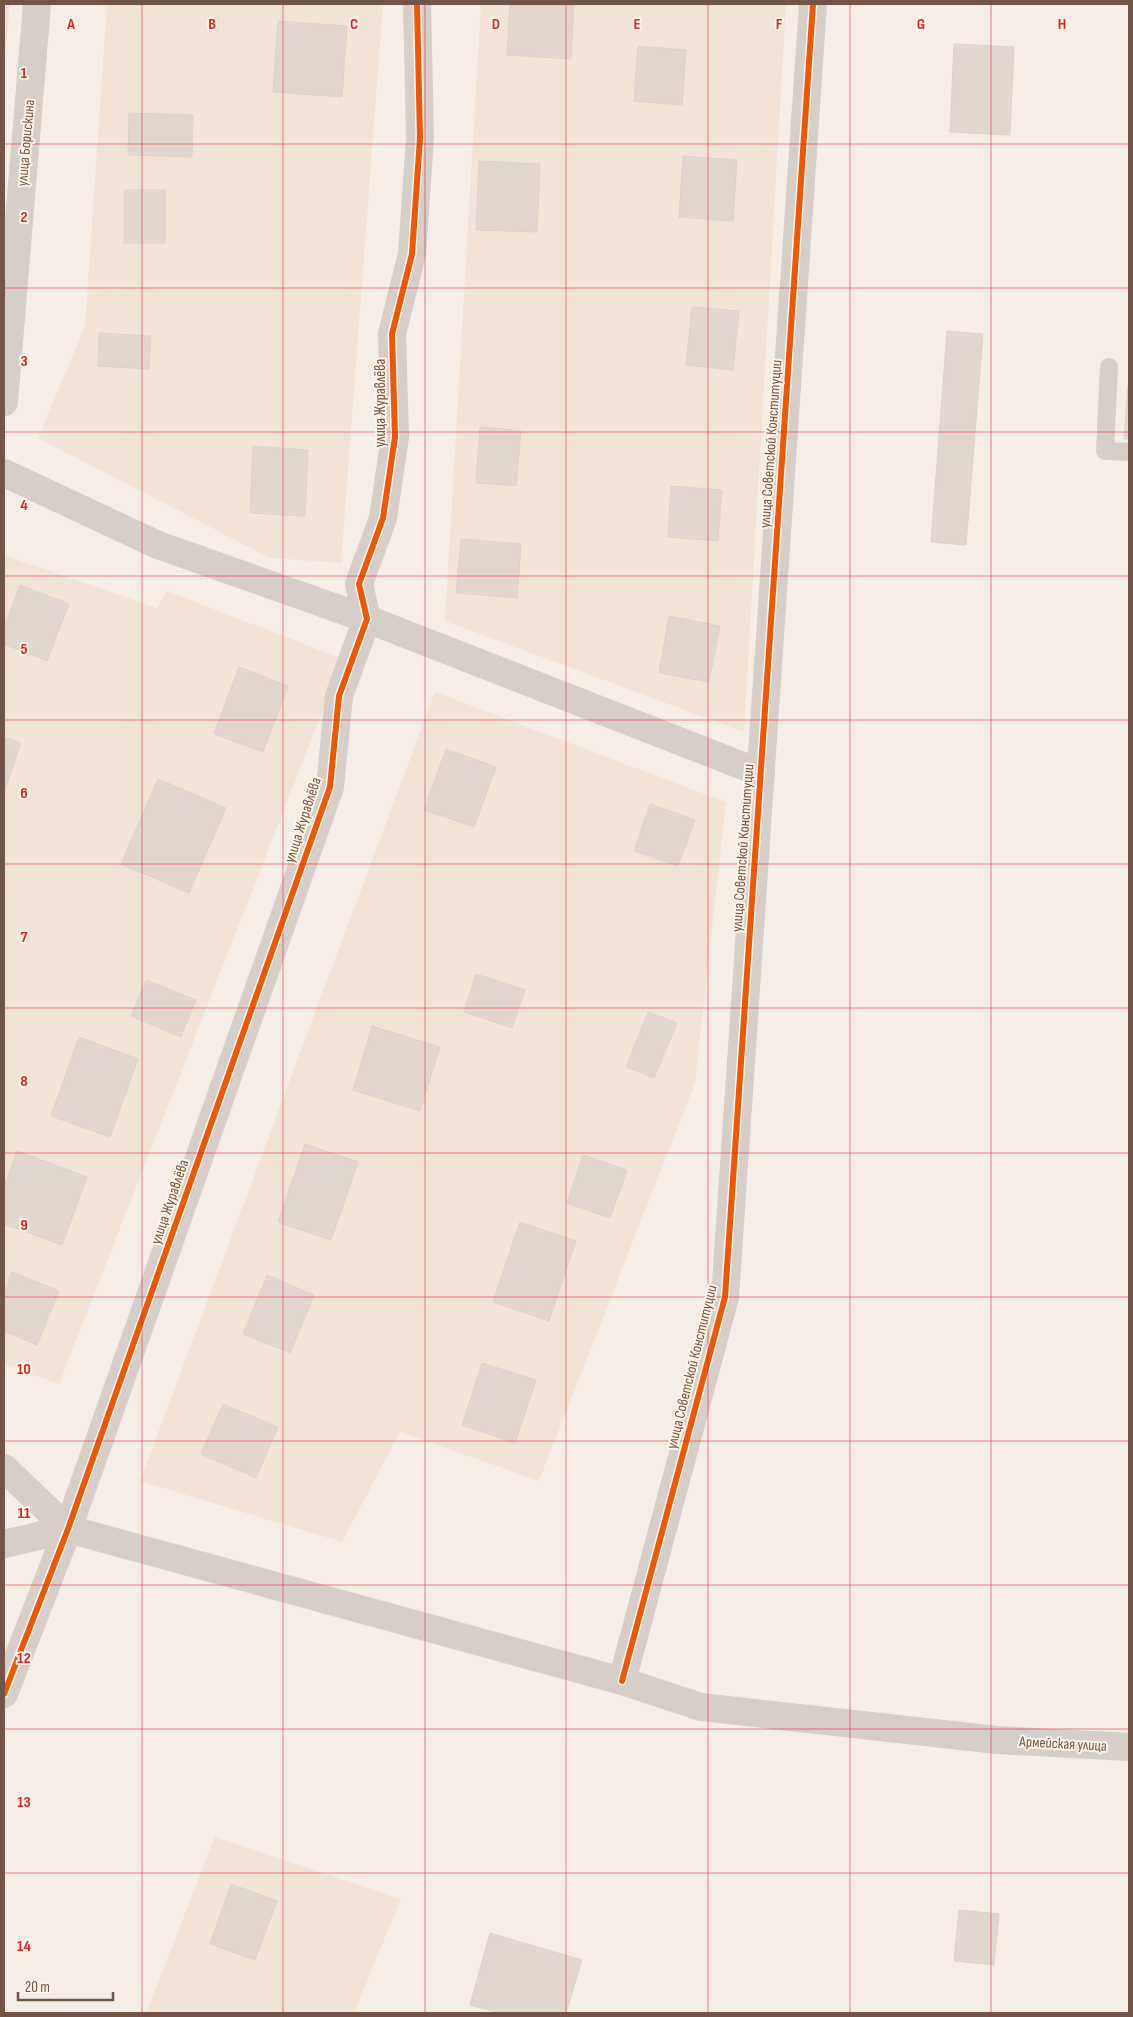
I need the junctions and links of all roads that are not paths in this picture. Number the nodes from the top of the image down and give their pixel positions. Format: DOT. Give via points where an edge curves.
graph roads {
  1 [pos="37,4"];
  2 [pos="417,4"];
  3 [pos="813,4"];
  4 [pos="1109,367"];
  5 [pos="4,402"];
  6 [pos="1129,452"];
  7 [pos="4,473"];
  8 [pos="367,619"];
  9 [pos="761,773"];
  10 [pos="4,1468"];
  11 [pos="68,1529"];
  12 [pos="4,1544"];
  13 [pos="622,1681"];
  14 [pos="4,1694"];
  15 [pos="1129,1747"];
  1 -- 5 [label="street, улица Борискина"];
  2 -- 8 [label="street, улица Журавлёва" via="420,138 412,254 392,334 395,437 383,518 358,584"];
  3 -- 9 [label="street, улица Советской Конституции"];
  4 -- 6 [label="lane" via="1105,451"];
  7 -- 8 [label="street" via="158,546"];
  8 -- 9 [label="street"];
  8 -- 11 [label="street, улица Журавлёва" via="339,696 330,787"];
  9 -- 13 [label="street, улица Советской Конституции" via="725,1297"];
  10 -- 11 [label="street"];
  11 -- 12 [label="street"];
  11 -- 13 [label="street, Армейская улица"];
  11 -- 14 [label="street, улица Журавлёва"];
  13 -- 15 [label="street, Армейская улица" via="701,1707 997,1740"];
}
